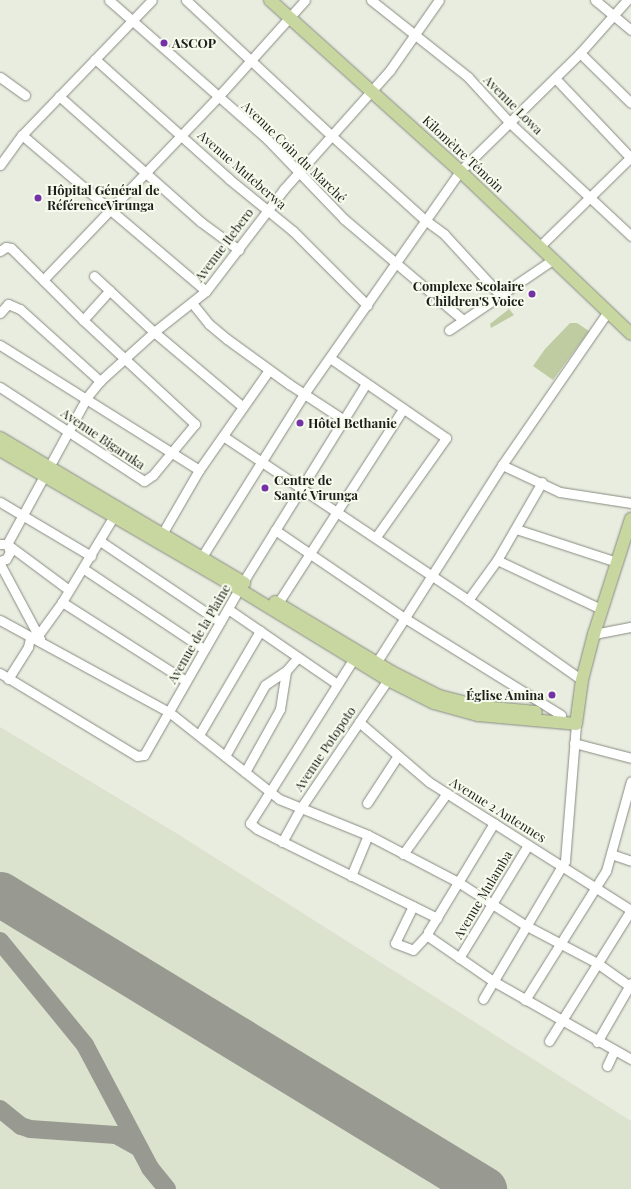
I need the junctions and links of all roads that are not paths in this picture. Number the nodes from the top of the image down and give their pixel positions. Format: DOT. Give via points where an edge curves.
graph roads {
  1 [pos="109,0"];
  2 [pos="152,0"];
  3 [pos="186,0"];
  4 [pos="270,0"];
  5 [pos="305,0"];
  6 [pos="371,0"];
  7 [pos="439,0"];
  8 [pos="595,0"];
  9 [pos="627,0"];
  10 [pos="614,16"];
  11 [pos="289,17"];
  12 [pos="133,21"];
  13 [pos="631,30"];
  14 [pos="416,36"];
  15 [pos="580,53"];
  16 [pos="95,59"];
  17 [pos="249,61"];
  18 [pos="0,77"];
  19 [pos="555,78"];
  20 [pos="372,90"];
  21 [pos="25,95"];
  22 [pos="59,96"];
  23 [pos="218,97"];
  24 [pos="631,102"];
  25 [pos="510,123"];
  26 [pos="182,134"];
  27 [pos="22,135"];
  28 [pos="332,136"];
  29 [pos="631,158"];
  30 [pos="2,159"];
  31 [pos="460,170"];
  32 [pos="145,173"];
  33 [pos="299,174"];
  34 [pos="591,195"];
  35 [pos="267,210"];
  36 [pos="108,211"];
  37 [pos="425,220"];
  38 [pos="631,236"];
  39 [pos="540,246"];
  40 [pos="239,250"];
  41 [pos="0,251"];
  42 [pos="554,259"];
  43 [pos="396,262"];
  44 [pos="94,276"];
  45 [pos="43,280"];
  46 [pos="110,290"];
  47 [pos="206,291"];
  48 [pos="500,295"];
  49 [pos="192,303"];
  50 [pos="368,305"];
  51 [pos="0,313"];
  52 [pos="607,313"];
  53 [pos="82,320"];
  54 [pos="463,320"];
  55 [pos="449,330"];
  56 [pos="154,332"];
  57 [pos="631,334"];
  58 [pos="0,345"];
  59 [pos="330,358"];
  60 [pos="125,359"];
  61 [pos="269,370"];
  62 [pos="100,381"];
  63 [pos="366,384"];
  64 [pos="0,387"];
  65 [pos="304,394"];
  66 [pos="86,397"];
  67 [pos="243,407"];
  68 [pos="403,409"];
  69 [pos="344,420"];
  70 [pos="68,431"];
  71 [pos="223,436"];
  72 [pos="0,438"];
  73 [pos="0,450"];
  74 [pos="171,453"];
  75 [pos="17,454"];
  76 [pos="262,462"];
  77 [pos="502,465"];
  78 [pos="199,470"];
  79 [pos="46,472"];
  80 [pos="542,482"];
  81 [pos="301,488"];
  82 [pos="0,502"];
  83 [pos="631,503"];
  84 [pos="337,512"];
  85 [pos="116,514"];
  86 [pos="24,515"];
  87 [pos="631,519"];
  88 [pos="516,529"];
  89 [pos="275,530"];
  90 [pos="162,534"];
  91 [pos="629,536"];
  92 [pos="376,537"];
  93 [pos="100,541"];
  94 [pos="2,544"];
  95 [pos="309,553"];
  96 [pos="91,556"];
  97 [pos="497,560"];
  98 [pos="0,561"];
  99 [pos="200,561"];
  100 [pos="617,562"];
  101 [pos="0,564"];
  102 [pos="84,569"];
  103 [pos="430,574"];
  104 [pos="241,586"];
  105 [pos="69,590"];
  106 [pos="468,600"];
  107 [pos="62,602"];
  108 [pos="278,604"];
  109 [pos="228,609"];
  110 [pos="601,609"];
  111 [pos="403,617"];
  112 [pos="0,620"];
  113 [pos="220,622"];
  114 [pos="631,627"];
  115 [pos="260,631"];
  116 [pos="594,634"];
  117 [pos="30,638"];
  118 [pos="40,638"];
  119 [pos="204,649"];
  120 [pos="355,656"];
  121 [pos="298,657"];
  122 [pos="376,663"];
  123 [pos="286,672"];
  124 [pos="0,673"];
  125 [pos="390,676"];
  126 [pos="8,679"];
  127 [pos="582,680"];
  128 [pos="186,681"];
  129 [pos="337,684"];
  130 [pos="462,707"];
  131 [pos="169,712"];
  132 [pos="561,715"];
  133 [pos="576,720"];
  134 [pos="359,722"];
  135 [pos="199,735"];
  136 [pos="574,743"];
  137 [pos="225,756"];
  138 [pos="397,757"];
  139 [pos="631,758"];
  140 [pos="245,772"];
  141 [pos="631,780"];
  142 [pos="446,793"];
  143 [pos="271,794"];
  144 [pos="367,803"];
  145 [pos="300,809"];
  146 [pos="494,822"];
  147 [pos="368,835"];
  148 [pos="282,842"];
  149 [pos="528,845"];
  150 [pos="404,854"];
  151 [pos="611,854"];
  152 [pos="631,861"];
  153 [pos="563,866"];
  154 [pos="351,876"];
  155 [pos="458,882"];
  156 [pos="596,887"];
  157 [pos="492,905"];
  158 [pos="413,906"];
  159 [pos="631,910"];
  160 [pos="437,918"];
  161 [pos="525,925"];
  162 [pos="428,934"];
  163 [pos="561,944"];
  164 [pos="459,958"];
  165 [pos="598,963"];
  166 [pos="493,981"];
  167 [pos="630,986"];
  168 [pos="483,999"];
  169 [pos="525,1000"];
  170 [pos="562,1021"];
  171 [pos="549,1041"];
  172 [pos="597,1042"];
  173 [pos="614,1051"];
  174 [pos="631,1059"];
  175 [pos="607,1066"];
  1 -- 12 [label="street, Avenue Coin du Marché"];
  2 -- 12 [label="street"];
  3 -- 17 [label="street"];
  4 -- 11 [label="main road, Kilomètre Témoin"];
  5 -- 11 [label="street"];
  6 -- 14 [label="street, Avenue Lowa"];
  7 -- 14 [label="street, Avenue Itebero"];
  8 -- 10 [label="street"];
  9 -- 10 [label="street"];
  10 -- 13 [label="street"];
  10 -- 15 [label="street"];
  11 -- 17 [label="street"];
  11 -- 20 [label="main road, Kilomètre Témoin"];
  12 -- 16 [label="street"];
  12 -- 23 [label="street, Avenue Coin du Marché"];
  14 -- 20 [label="street, Avenue Itebero"];
  14 -- 25 [label="street, Avenue Lowa" via="468,77"];
  15 -- 19 [label="street"];
  15 -- 24 [label="street"];
  16 -- 22 [label="street"];
  16 -- 26 [label="street, Avenue Muteberwa"];
  17 -- 23 [label="street"];
  17 -- 28 [label="street"];
  18 -- 21 [label="street"];
  19 -- 25 [label="street"];
  19 -- 29 [label="street"];
  20 -- 28 [label="street, Avenue Itebero"];
  20 -- 31 [label="main road, Kilomètre Témoin"];
  22 -- 27 [label="street"];
  22 -- 32 [label="street"];
  23 -- 26 [label="street"];
  23 -- 33 [label="street, Avenue Coin du Marché" via="271,143"];
  25 -- 31 [label="street"];
  25 -- 34 [label="street, Avenue Lowa"];
  26 -- 32 [label="street"];
  26 -- 35 [label="street, Avenue Muteberwa" via="228,179"];
  27 -- 30 [label="street"];
  27 -- 36 [label="street"];
  28 -- 33 [label="street, Avenue Itebero"];
  28 -- 37 [label="street"];
  29 -- 34 [label="street"];
  31 -- 37 [label="street"];
  31 -- 39 [label="main road, Kilomètre Témoin"];
  32 -- 36 [label="street"];
  32 -- 40 [label="street" via="201,222"];
  33 -- 35 [label="street, Avenue Itebero"];
  33 -- 43 [label="street, Avenue Coin du Marché" via="344,219"];
  34 -- 38 [label="street, Avenue Lowa"];
  34 -- 39 [label="street"];
  35 -- 40 [label="street, Avenue Itebero"];
  35 -- 50 [label="street, Avenue Muteberwa" via="312,249"];
  36 -- 45 [label="street"];
  36 -- 47 [label="street"];
  37 -- 43 [label="street"];
  37 -- 48 [label="street" via="462,251"];
  39 -- 42 [label="main road, Kilomètre Témoin"];
  40 -- 47 [label="street, Avenue Itebero"];
  41 -- 45 [label="street" via="6,247 11,248"];
  42 -- 48 [label="street"];
  42 -- 52 [label="main road, Kilomètre Témoin"];
  43 -- 50 [label="street"];
  43 -- 54 [label="street, Avenue Coin du Marché"];
  44 -- 46 [label="street"];
  45 -- 53 [label="street"];
  46 -- 53 [label="street"];
  46 -- 56 [label="street"];
  47 -- 49 [label="street, Avenue Itebero"];
  48 -- 54 [label="street"];
  49 -- 56 [label="street, Avenue Itebero"];
  49 -- 61 [label="street" via="216,330"];
  50 -- 59 [label="street"];
  51 -- 62 [label="street" via="8,304 20,309"];
  52 -- 57 [label="main road, Kilomètre Témoin"];
  52 -- 77 [label="street"];
  53 -- 60 [label="street"];
  54 -- 55 [label="street"];
  56 -- 60 [label="street, Avenue Itebero"];
  56 -- 67 [label="street"];
  58 -- 66 [label="street"];
  59 -- 63 [label="street"];
  59 -- 65 [label="street"];
  60 -- 62 [label="street, Avenue Itebero"];
  60 -- 74 [label="street, Avenue Bigaruka" via="194,421 194,427"];
  61 -- 65 [label="street"];
  61 -- 67 [label="street"];
  62 -- 66 [label="street, Avenue Itebero"];
  63 -- 68 [label="street"];
  63 -- 69 [label="street, Avenue de la Plaine"];
  64 -- 70 [label="street, Avenue Bigaruka"];
  65 -- 69 [label="street"];
  65 -- 76 [label="street"];
  66 -- 70 [label="street, Avenue Itebero"];
  66 -- 74 [label="street"];
  67 -- 71 [label="street"];
  68 -- 84 [label="street"];
  68 -- 92 [label="street" via="446,438"];
  69 -- 81 [label="street, Avenue de la Plaine"];
  70 -- 74 [label="street, Avenue Bigaruka" via="144,481"];
  70 -- 79 [label="street, Avenue Itebero"];
  71 -- 76 [label="street"];
  71 -- 78 [label="street"];
  72 -- 75 [label="main road"];
  73 -- 75 [label="main road"];
  74 -- 78 [label="street"];
  75 -- 79 [label="main road"];
  76 -- 81 [label="street"];
  76 -- 99 [label="street"];
  77 -- 80 [label="street"];
  77 -- 103 [label="street"];
  78 -- 90 [label="street"];
  79 -- 85 [label="main road"];
  79 -- 86 [label="street, Avenue Itebero"];
  80 -- 83 [label="street" via="573,496"];
  80 -- 88 [label="street"];
  81 -- 84 [label="street"];
  81 -- 89 [label="street, Avenue de la Plaine"];
  82 -- 86 [label="street"];
  84 -- 92 [label="street"];
  84 -- 95 [label="street"];
  85 -- 90 [label="main road"];
  85 -- 93 [label="street"];
  85 -- 99 [label="main road"];
  86 -- 94 [label="street, Avenue Itebero"];
  86 -- 96 [label="street"];
  87 -- 91 [label="main road"];
  88 -- 97 [label="street"];
  88 -- 100 [label="street"];
  89 -- 95 [label="street"];
  89 -- 104 [label="street, Avenue de la Plaine"];
  90 -- 99 [label="main road"];
  91 -- 100 [label="main road"];
  92 -- 103 [label="street"];
  93 -- 96 [label="street"];
  93 -- 113 [label="street"];
  94 -- 98 [label="street, Avenue Itebero" via="10,552"];
  94 -- 105 [label="street"];
  95 -- 108 [label="street"];
  95 -- 111 [label="street"];
  96 -- 102 [label="street"];
  97 -- 106 [label="street"];
  97 -- 110 [label="street"];
  99 -- 104 [label="main road"];
  100 -- 110 [label="main road"];
  101 -- 118 [label="street"];
  102 -- 105 [label="street"];
  102 -- 119 [label="street"];
  103 -- 106 [label="street"];
  103 -- 111 [label="street"];
  104 -- 108 [label="main road"];
  104 -- 109 [label="street, Avenue de la Plaine"];
  104 -- 120 [label="main road"];
  105 -- 107 [label="street"];
  106 -- 127 [label="street"];
  107 -- 118 [label="street"];
  107 -- 128 [label="street"];
  108 -- 120 [label="main road"];
  109 -- 113 [label="street, Avenue de la Plaine"];
  109 -- 115 [label="street"];
  110 -- 116 [label="main road"];
  111 -- 122 [label="street"];
  111 -- 132 [label="street"];
  112 -- 117 [label="street"];
  113 -- 119 [label="street, Avenue de la Plaine"];
  114 -- 116 [label="street"];
  115 -- 121 [label="street"];
  115 -- 135 [label="street"];
  116 -- 127 [label="main road"];
  117 -- 118 [label="street"];
  117 -- 126 [label="street" via="28,647"];
  118 -- 131 [label="street"];
  119 -- 128 [label="street, Avenue de la Plaine"];
  120 -- 122 [label="main road"];
  120 -- 125 [label="main road"];
  120 -- 129 [label="street"];
  121 -- 123 [label="street"];
  121 -- 129 [label="street"];
  122 -- 125 [label="main road"];
  123 -- 137 [label="street" via="265,685"];
  123 -- 140 [label="street" via="280,709"];
  124 -- 126 [label="street, Avenue de la Plaine"];
  125 -- 130 [label="main road"];
  125 -- 134 [label="street, Avenue Potopoto"];
  126 -- 131 [label="street, Avenue de la Plaine" via="139,757 144,755"];
  127 -- 133 [label="main road"];
  128 -- 131 [label="street, Avenue de la Plaine"];
  129 -- 143 [label="street"];
  130 -- 132 [label="main road"];
  130 -- 133 [label="main road"];
  131 -- 135 [label="street"];
  132 -- 133 [label="main road"];
  133 -- 136 [label="street"];
  134 -- 138 [label="street, Avenue 2 Antennes"];
  134 -- 145 [label="street, Avenue Potopoto"];
  135 -- 137 [label="street"];
  136 -- 139 [label="street"];
  136 -- 153 [label="street" via="568,848"];
  137 -- 140 [label="street"];
  138 -- 142 [label="street, Avenue 2 Antennes"];
  138 -- 144 [label="street"];
  140 -- 143 [label="street"];
  141 -- 151 [label="street"];
  142 -- 146 [label="street, Avenue 2 Antennes"];
  142 -- 150 [label="street"];
  143 -- 145 [label="street"];
  143 -- 148 [label="street" via="250,823"];
  145 -- 147 [label="street"];
  145 -- 148 [label="street, Avenue Potopoto"];
  146 -- 149 [label="street, Avenue 2 Antennes"];
  146 -- 155 [label="street"];
  147 -- 150 [label="street"];
  147 -- 154 [label="street"];
  148 -- 154 [label="street"];
  149 -- 153 [label="street, Avenue 2 Antennes"];
  149 -- 157 [label="street, Avenue Mulamba"];
  150 -- 155 [label="street"];
  151 -- 152 [label="street"];
  151 -- 156 [label="street" via="606,872"];
  153 -- 156 [label="street, Avenue 2 Antennes"];
  153 -- 161 [label="street"];
  154 -- 158 [label="street"];
  155 -- 157 [label="street"];
  155 -- 160 [label="street"];
  156 -- 159 [label="street, Avenue 2 Antennes"];
  156 -- 163 [label="street"];
  157 -- 161 [label="street"];
  157 -- 164 [label="street, Avenue Mulamba"];
  158 -- 160 [label="street"];
  158 -- 162 [label="street" via="395,943 413,950"];
  159 -- 165 [label="street"];
  160 -- 162 [label="street"];
  161 -- 163 [label="street"];
  161 -- 166 [label="street"];
  162 -- 164 [label="street"];
  163 -- 165 [label="street"];
  163 -- 169 [label="street"];
  164 -- 166 [label="street"];
  165 -- 167 [label="street"];
  165 -- 170 [label="street"];
  166 -- 168 [label="street"];
  166 -- 169 [label="street"];
  167 -- 172 [label="street"];
  169 -- 170 [label="street"];
  170 -- 171 [label="street"];
  170 -- 172 [label="street"];
  172 -- 173 [label="street"];
  173 -- 174 [label="street"];
  173 -- 175 [label="street"];
}
